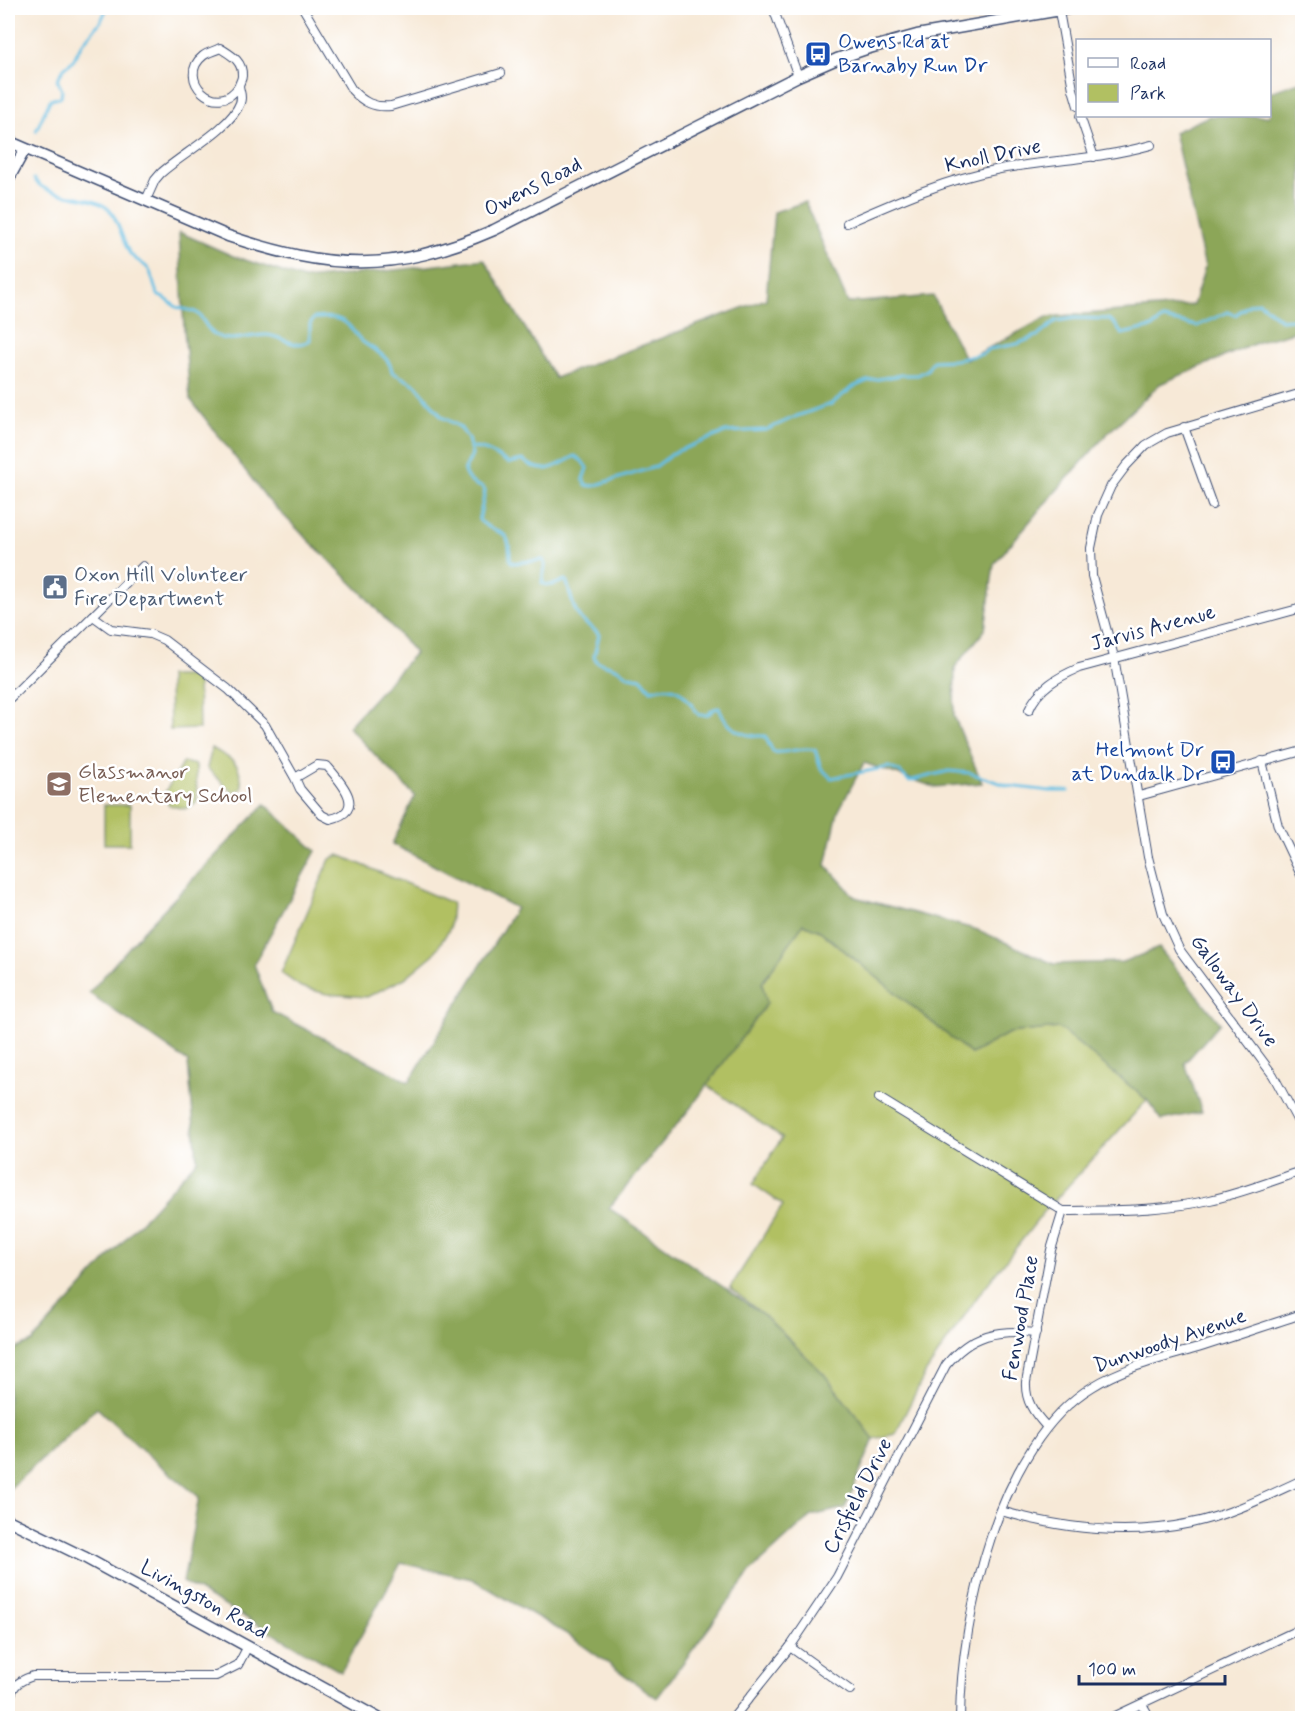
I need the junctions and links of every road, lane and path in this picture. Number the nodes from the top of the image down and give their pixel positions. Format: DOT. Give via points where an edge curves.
graph roads {
  1 [pos="303,8"];
  2 [pos="773,8"];
  3 [pos="1072,8"];
  4 [pos="1059,10"];
  5 [pos="501,74"];
  6 [pos="798,76"];
  7 [pos="239,86"];
  8 [pos="1076,102"];
  9 [pos="1080,117"];
  10 [pos="8,141"];
  11 [pos="1151,145"];
  12 [pos="25,149"];
  13 [pos="1094,157"];
  14 [pos="8,180"];
  15 [pos="146,200"];
  16 [pos="848,223"];
  17 [pos="1302,395"];
  18 [pos="1184,427"];
  19 [pos="1212,505"];
  20 [pos="143,566"];
  21 [pos="1302,608"];
  22 [pos="93,616"];
  23 [pos="1114,657"];
  24 [pos="8,700"];
  25 [pos="1029,710"];
  26 [pos="1302,751"];
  27 [pos="1263,761"];
  28 [pos="295,778"];
  29 [pos="1139,796"];
  30 [pos="1302,877"];
  31 [pos="879,1098"];
  32 [pos="1302,1129"];
  33 [pos="1302,1171"];
  34 [pos="1063,1211"];
  35 [pos="1302,1314"];
  36 [pos="1036,1333"];
  37 [pos="1046,1426"];
  38 [pos="1302,1480"];
  39 [pos="1001,1511"];
  40 [pos="8,1520"];
  41 [pos="1302,1628"];
  42 [pos="248,1647"];
  43 [pos="790,1647"];
  44 [pos="850,1690"];
  45 [pos="1142,1704"];
  46 [pos="8,1705"];
  47 [pos="8,1712"];
  48 [pos="11,1719"];
  49 [pos="378,1719"];
  50 [pos="733,1719"];
  51 [pos="960,1719"];
  52 [pos="1111,1719"];
  53 [pos="1149,1719"];
  1 -- 5 [label="street" via="352,90 375,106"];
  2 -- 6 [label="street"];
  3 -- 4 [label="street, Owens Road"];
  4 -- 6 [label="street, Owens Road" via="917,35 866,49"];
  4 -- 8 [label="street"];
  6 -- 15 [label="street, Owens Road" via="494,230 423,255 339,263 285,254 228,236"];
  7 -- 7 [label="street" via="229,96 209,97 196,83 197,64 203,56 220,48 238,62 242,71"];
  7 -- 15 [label="street" via="242,99 235,112 161,173"];
  9 -- 13 [label="street"];
  10 -- 12 [label="street, Owens Road"];
  11 -- 13 [label="street, Knoll Drive"];
  12 -- 14 [label="street"];
  12 -- 15 [label="street, Owens Road"];
  13 -- 16 [label="street, Knoll Drive" via="999,169 960,179"];
  17 -- 18 [label="street, Galloway Drive"];
  18 -- 19 [label="street"];
  18 -- 23 [label="street, Galloway Drive" via="1146,445 1112,486 1098,515 1091,548 1092,576"];
  20 -- 22 [label="street"];
  21 -- 23 [label="street, Jarvis Avenue"];
  22 -- 24 [label="street"];
  22 -- 28 [label="street" via="111,629 150,634 164,640 228,689 265,725"];
  23 -- 25 [label="street, Jarvis Avenue" via="1061,676 1042,691"];
  23 -- 29 [label="street, Galloway Drive"];
  26 -- 27 [label="street"];
  27 -- 29 [label="street"];
  27 -- 30 [label="street" via="1278,826"];
  28 -- 28 [label="street" via="322,815 329,819 346,811 350,795 327,766 317,765"];
  29 -- 32 [label="street, Galloway Drive" via="1148,857 1167,927 1190,966 1274,1075"];
  31 -- 34 [label="street"];
  33 -- 34 [label="street" via="1194,1203 1126,1211"];
  34 -- 36 [label="street, Fenwood Place" via="1051,1250"];
  35 -- 37 [label="street, Dunwoody Avenue" via="1102,1380 1075,1398"];
  36 -- 37 [label="street, Fenwood Place" via="1026,1391 1034,1413"];
  36 -- 43 [label="street, Crisfield Drive" via="1009,1331 981,1338 967,1345 946,1365 848,1557"];
  37 -- 39 [label="street, Dunwoody Avenue"];
  38 -- 39 [label="street" via="1227,1512 1175,1526 1071,1528"];
  39 -- 51 [label="street, Dunwoody Avenue" via="972,1607"];
  40 -- 42 [label="street, Livingston Road"];
  41 -- 45 [label="street"];
  42 -- 46 [label="street" via="238,1665 216,1676 33,1676 12,1689"];
  42 -- 49 [label="street, Livingston Road"];
  43 -- 44 [label="street"];
  43 -- 50 [label="street, Crisfield Drive"];
  45 -- 52 [label="street"];
  45 -- 53 [label="street"];
  47 -- 48 [label="street"];
}
